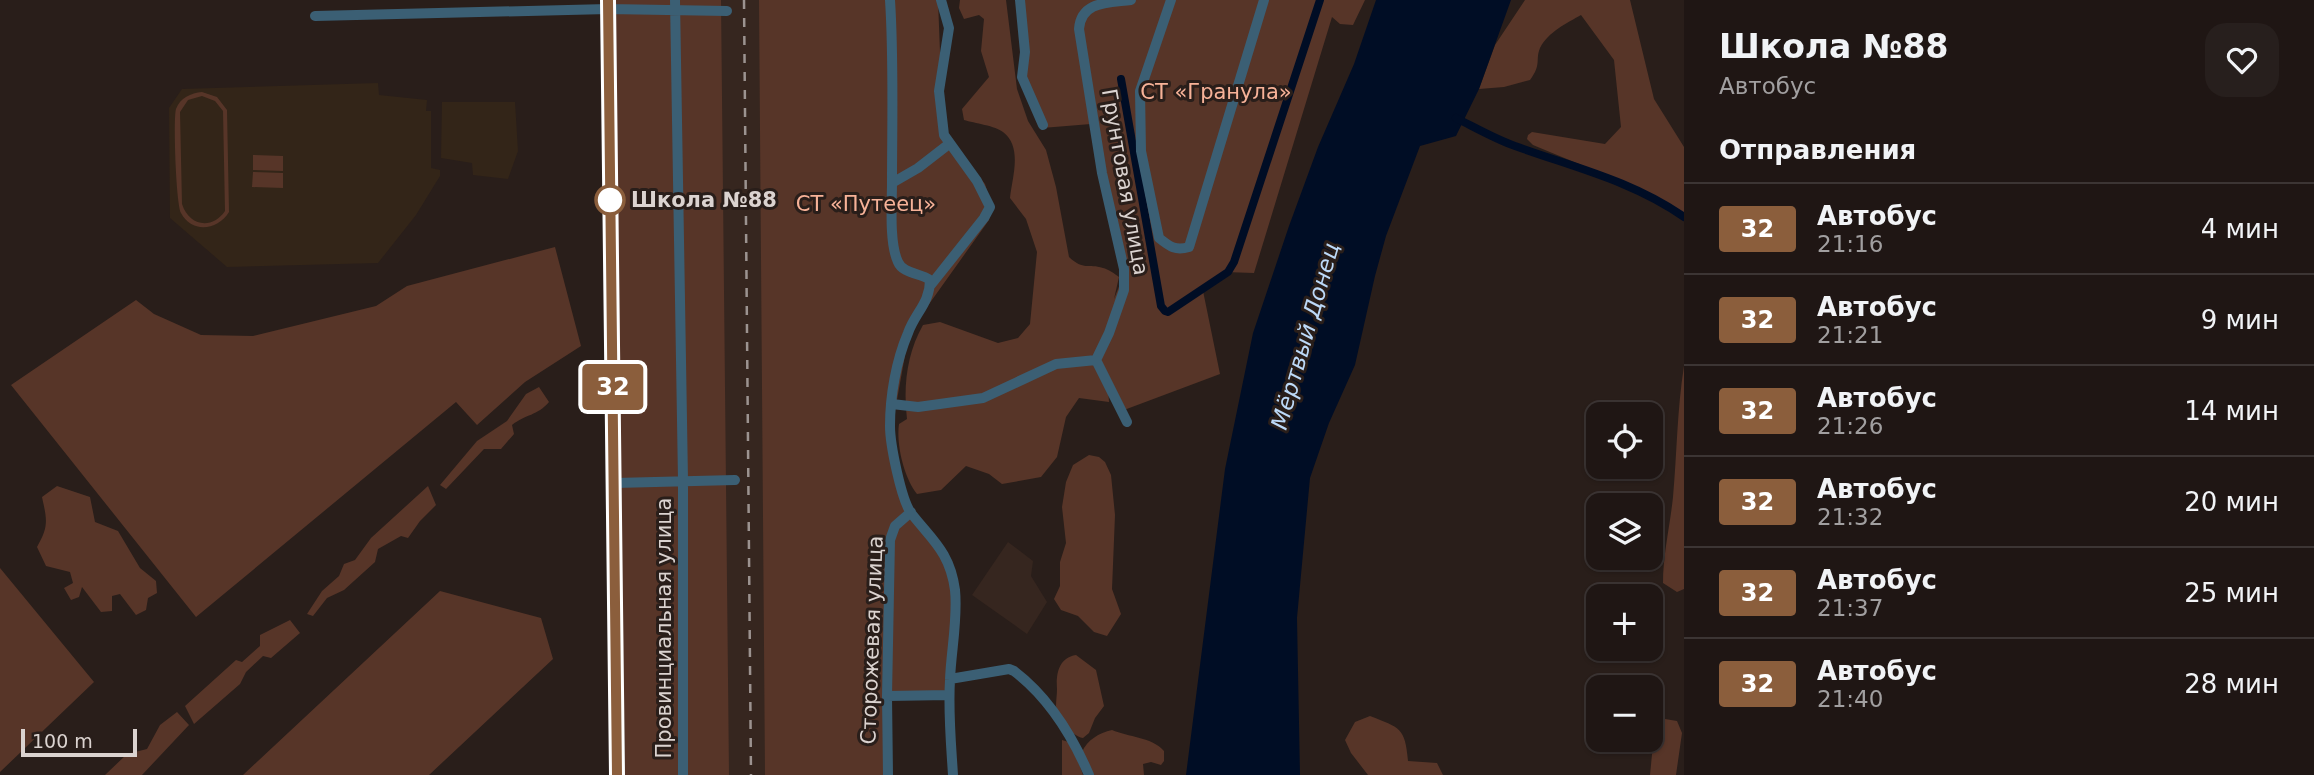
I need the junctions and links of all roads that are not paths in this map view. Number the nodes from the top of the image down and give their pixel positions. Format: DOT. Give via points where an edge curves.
graph roads {
  1 [pos="890,0"];
  2 [pos="941,0"];
  3 [pos="1020,0"];
  4 [pos="1131,0"];
  5 [pos="1171,0"];
  6 [pos="1264,0"];
  7 [pos="608,5"];
  8 [pos="675,5"];
  9 [pos="727,10"];
  10 [pos="315,16"];
  11 [pos="1042,125"];
  12 [pos="949,145"];
  13 [pos="892,183"];
  14 [pos="930,286"];
  15 [pos="1096,360"];
  16 [pos="892,404"];
  17 [pos="1127,422"];
  18 [pos="683,480"];
  19 [pos="735,481"];
  20 [pos="615,483"];
  21 [pos="911,512"];
  22 [pos="950,679"];
  23 [pos="949,695"];
  24 [pos="887,696"];
  25 [pos="617,775"];
  26 [pos="683,775"];
  27 [pos="888,775"];
  28 [pos="953,775"];
  29 [pos="1089,775"];
  1 -- 13 [label="street"];
  2 -- 12 [label="street" via="949,28 939,92 943,135"];
  3 -- 11 [label="street" via="1025,52 1022,77"];
  4 -- 15 [label="street, Грунтовая улица" via="1085,10 1079,29 1102,173 1124,269 1124,290"];
  5 -- 6 [label="street" via="1140,91 1141,151 1159,238 1179,250 1189,247"];
  7 -- 8 [label="street"];
  7 -- 10 [label="street"];
  7 -- 20 [label="street"];
  8 -- 9 [label="street"];
  8 -- 18 [label="street, Провинциальная улица"];
  12 -- 13 [label="street"];
  12 -- 14 [label="street" via="990,207"];
  13 -- 14 [label="street" via="899,264 925,277"];
  14 -- 16 [label="street" via="902,348"];
  15 -- 16 [label="street" via="1056,364 983,398 918,407"];
  15 -- 17 [label="street"];
  16 -- 21 [label="street" via="891,442"];
  18 -- 19 [label="street, Провинциальная улица"];
  18 -- 20 [label="street, Провинциальная улица"];
  18 -- 26 [label="street, Провинциальная улица"];
  20 -- 25 [label="street"];
  21 -- 22 [label="street" via="946,558 955,589"];
  21 -- 24 [label="street, Сторожевая улица" via="895,526 890,540"];
  22 -- 23 [label="street"];
  22 -- 29 [label="street" via="1014,671 1068,732"];
  23 -- 24 [label="street"];
  23 -- 28 [label="street"];
  24 -- 27 [label="street, Сторожевая улица"];
}
